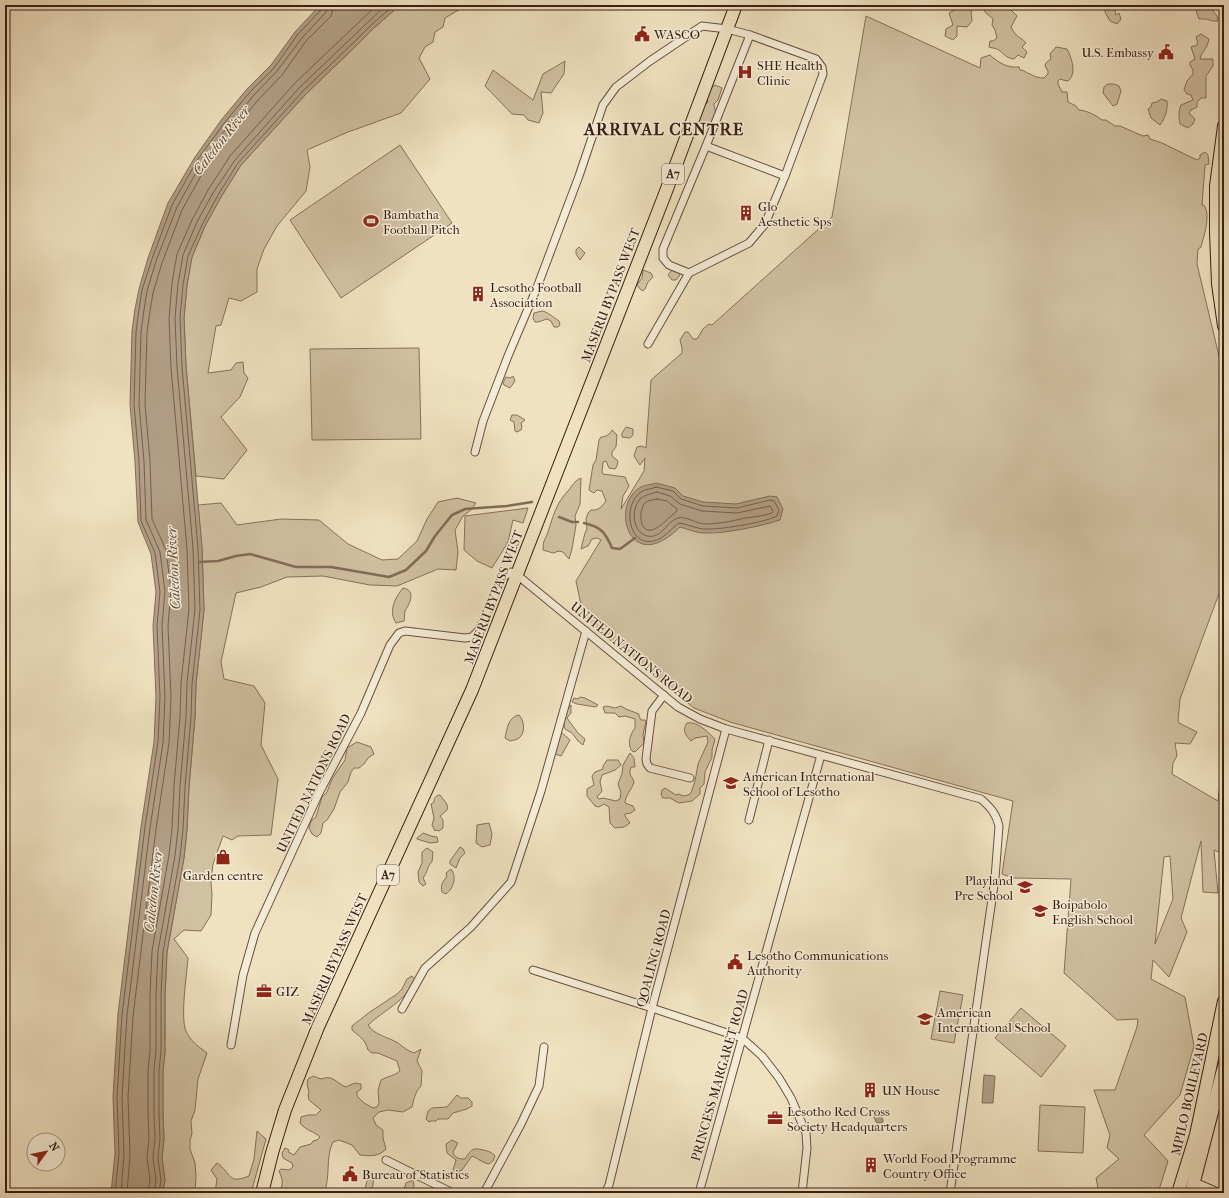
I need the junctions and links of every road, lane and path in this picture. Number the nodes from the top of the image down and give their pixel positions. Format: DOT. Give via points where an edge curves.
graph roads {
  1 [pos="736,5"];
  2 [pos="727,29"];
  3 [pos="750,35"];
  4 [pos="1224,126"];
  5 [pos="706,146"];
  6 [pos="785,176"];
  7 [pos="689,273"];
  8 [pos="1224,326"];
  9 [pos="648,344"];
  10 [pos="475,452"];
  11 [pos="516,574"];
  12 [pos="586,631"];
  13 [pos="664,696"];
  14 [pos="726,729"];
  15 [pos="769,740"];
  16 [pos="821,755"];
  17 [pos="690,778"];
  18 [pos="749,820"];
  19 [pos="533,970"];
  20 [pos="1224,1001"];
  21 [pos="652,1008"];
  22 [pos="402,1009"];
  23 [pos="742,1038"];
  24 [pos="231,1045"];
  25 [pos="544,1048"];
  26 [pos="1224,1066"];
  27 [pos="386,1160"];
  28 [pos="1189,1184"];
  29 [pos="262,1193"];
  30 [pos="453,1193"];
  31 [pos="484,1193"];
  32 [pos="605,1193"];
  33 [pos="699,1193"];
  34 [pos="802,1193"];
  35 [pos="950,1193"];
  36 [pos="1178,1193"];
  37 [pos="1220,1193"];
  1 -- 2 [label="main road, MASERU BYPASS WEST / A7"];
  2 -- 3 [label="street"];
  2 -- 10 [label="street" via="702,26 616,87 604,105 536,290 486,414"];
  2 -- 11 [label="main road, MASERU BYPASS WEST / A7"];
  3 -- 5 [label="street"];
  3 -- 6 [label="street" via="816,59 822,67 823,74"];
  4 -- 8 [label="main road" via="1216,186 1216,232 1218,284"];
  5 -- 6 [label="street"];
  5 -- 7 [label="street" via="664,249 663,258 669,265"];
  6 -- 7 [label="street" via="765,224 749,243"];
  7 -- 9 [label="street"];
  11 -- 12 [label="street, UNITED NATIONS ROAD"];
  11 -- 24 [label="street, UNITED NATIONS ROAD" via="511,572 502,578 479,630 472,637 405,631 399,633 390,645 361,713 319,793 255,933 243,976"];
  11 -- 29 [label="main road, MASERU BYPASS WEST / A7" via="472,690 318,1027 286,1110"];
  12 -- 13 [label="street, UNITED NATIONS ROAD"];
  12 -- 22 [label="street" via="541,791 511,882 471,926 425,968"];
  13 -- 14 [label="street, UNITED NATIONS ROAD" via="700,719"];
  13 -- 17 [label="street" via="652,711 647,764 650,768"];
  14 -- 15 [label="street, UNITED NATIONS ROAD"];
  14 -- 21 [label="street, QOALING ROAD"];
  15 -- 16 [label="street, UNITED NATIONS ROAD"];
  15 -- 18 [label="street"];
  16 -- 23 [label="street, PRINCESS MARGARET ROAD"];
  16 -- 35 [label="street, UNITED NATIONS ROAD" via="981,799 992,808 997,817 999,826 995,878"];
  19 -- 21 [label="street"];
  20 -- 28 [label="main road, MPILO BOULEVARD" via="1196,1135"];
  21 -- 23 [label="street"];
  21 -- 32 [label="street, QOALING ROAD"];
  23 -- 33 [label="street, PRINCESS MARGARET ROAD"];
  23 -- 34 [label="street" via="762,1056 779,1078 806,1133"];
  25 -- 31 [label="street" via="539,1086 522,1124"];
  26 -- 28 [label="main road, MPILO BOULEVARD"];
  27 -- 30 [label="street"];
  28 -- 36 [label="main road, MPILO BOULEVARD"];
  28 -- 37 [label="street"];
}
